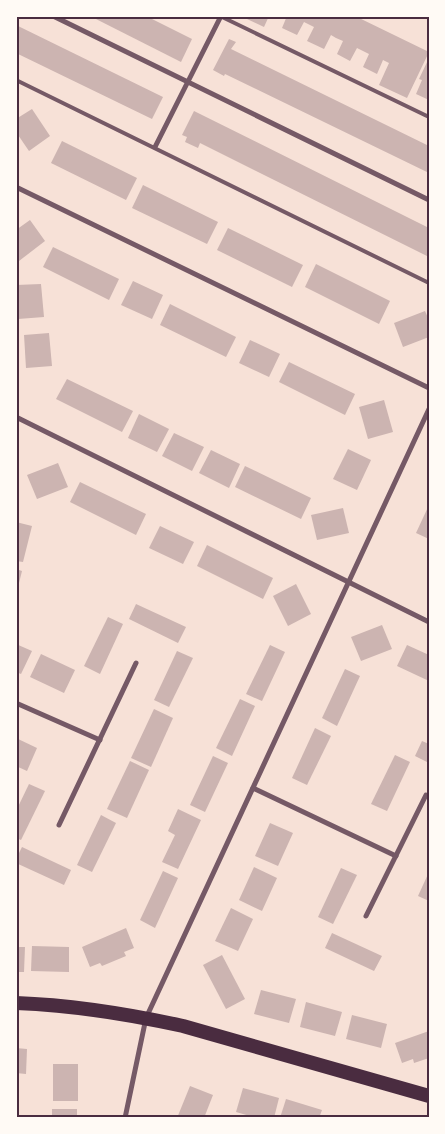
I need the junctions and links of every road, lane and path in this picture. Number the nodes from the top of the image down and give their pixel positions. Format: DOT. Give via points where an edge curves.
graph roads {
  1 [pos="52,16"];
  2 [pos="220,16"];
  3 [pos="16,80"];
  4 [pos="188,82"];
  5 [pos="429,117"];
  6 [pos="155,148"];
  7 [pos="16,187"];
  8 [pos="429,200"];
  9 [pos="429,283"];
  10 [pos="429,388"];
  11 [pos="429,409"];
  12 [pos="16,417"];
  13 [pos="348,582"];
  14 [pos="429,622"];
  15 [pos="136,663"];
  16 [pos="16,703"];
  17 [pos="100,740"];
  18 [pos="253,788"];
  19 [pos="426,795"];
  20 [pos="59,825"];
  21 [pos="396,856"];
  22 [pos="366,916"];
  23 [pos="16,1003"];
  24 [pos="146,1018"];
  25 [pos="429,1096"];
  26 [pos="126,1118"];
  1 -- 4 [label="street"];
  2 -- 4 [label="street"];
  2 -- 5 [label="lane"];
  3 -- 6 [label="lane"];
  4 -- 6 [label="street"];
  4 -- 8 [label="street"];
  6 -- 9 [label="lane"];
  7 -- 10 [label="street"];
  11 -- 13 [label="street"];
  12 -- 13 [label="street"];
  13 -- 14 [label="street"];
  13 -- 18 [label="street"];
  15 -- 17 [label="street"];
  16 -- 17 [label="street"];
  17 -- 20 [label="street"];
  18 -- 21 [label="street"];
  18 -- 24 [label="street"];
  19 -- 21 [label="street"];
  21 -- 22 [label="street"];
  23 -- 24 [label="highway"];
  24 -- 25 [label="highway"];
  24 -- 26 [label="street"];
}
